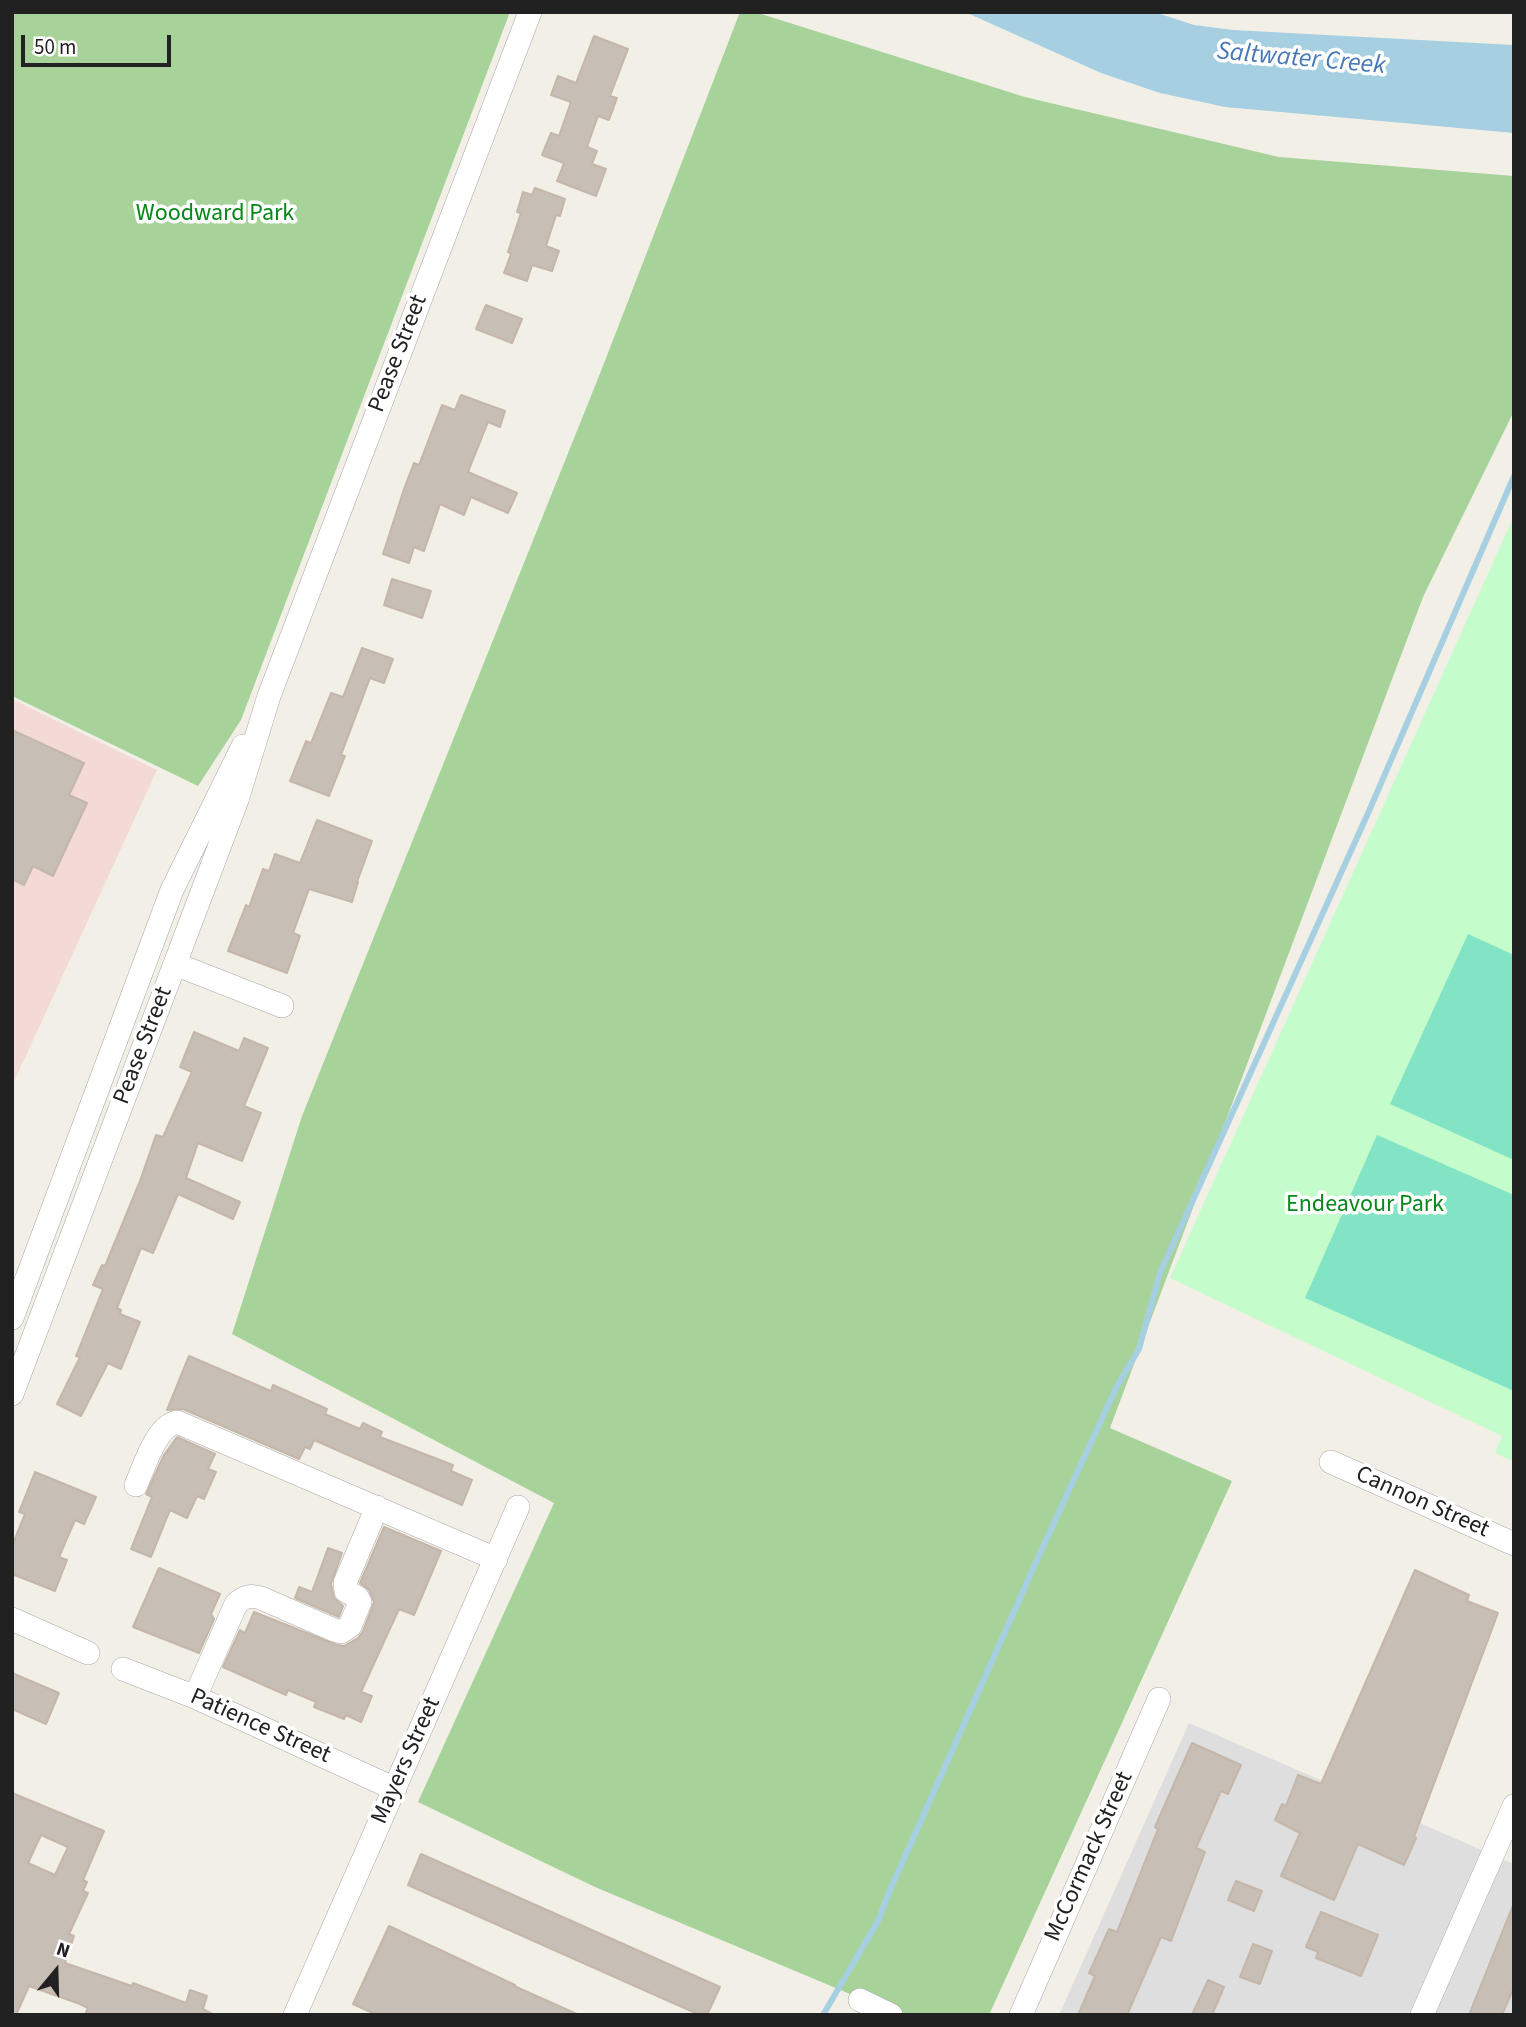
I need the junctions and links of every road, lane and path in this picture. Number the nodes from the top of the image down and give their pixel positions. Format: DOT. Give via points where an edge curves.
graph roads {
  1 [pos="530,12"];
  2 [pos="269,696"];
  3 [pos="175,964"];
  4 [pos="282,1006"];
  5 [pos="12,1318"];
  6 [pos="12,1394"];
  7 [pos="1331,1462"];
  8 [pos="136,1485"];
  9 [pos="377,1507"];
  10 [pos="518,1507"];
  11 [pos="1514,1544"];
  12 [pos="496,1559"];
  13 [pos="12,1619"];
  14 [pos="88,1653"];
  15 [pos="123,1669"];
  16 [pos="195,1697"];
  17 [pos="1159,1699"];
  18 [pos="395,1789"];
  19 [pos="1514,1806"];
  20 [pos="860,2000"];
  21 [pos="295,2015"];
  22 [pos="891,2015"];
  23 [pos="1021,2015"];
  24 [pos="1422,2015"];
  1 -- 2 [label="street, Pease Street"];
  2 -- 3 [label="street, Pease Street" via="237,800"];
  2 -- 5 [label="street, Pease Street" via="172,890"];
  3 -- 4 [label="street"];
  3 -- 6 [label="street, Pease Street"];
  7 -- 11 [label="street, Cannon Street"];
  8 -- 9 [label="street" via="160,1433 169,1423 177,1422"];
  9 -- 12 [label="street"];
  9 -- 16 [label="street" via="345,1583 346,1591 360,1602 350,1626 341,1632 261,1598 243,1598 236,1604"];
  10 -- 12 [label="street, Mayers Street"];
  12 -- 18 [label="street, Mayers Street"];
  13 -- 14 [label="street"];
  15 -- 16 [label="street, Patience Street"];
  16 -- 18 [label="street, Patience Street"];
  17 -- 23 [label="street, McCormack Street"];
  18 -- 21 [label="street, Mayers Street"];
  19 -- 24 [label="street"];
  20 -- 22 [label="street"];
}
